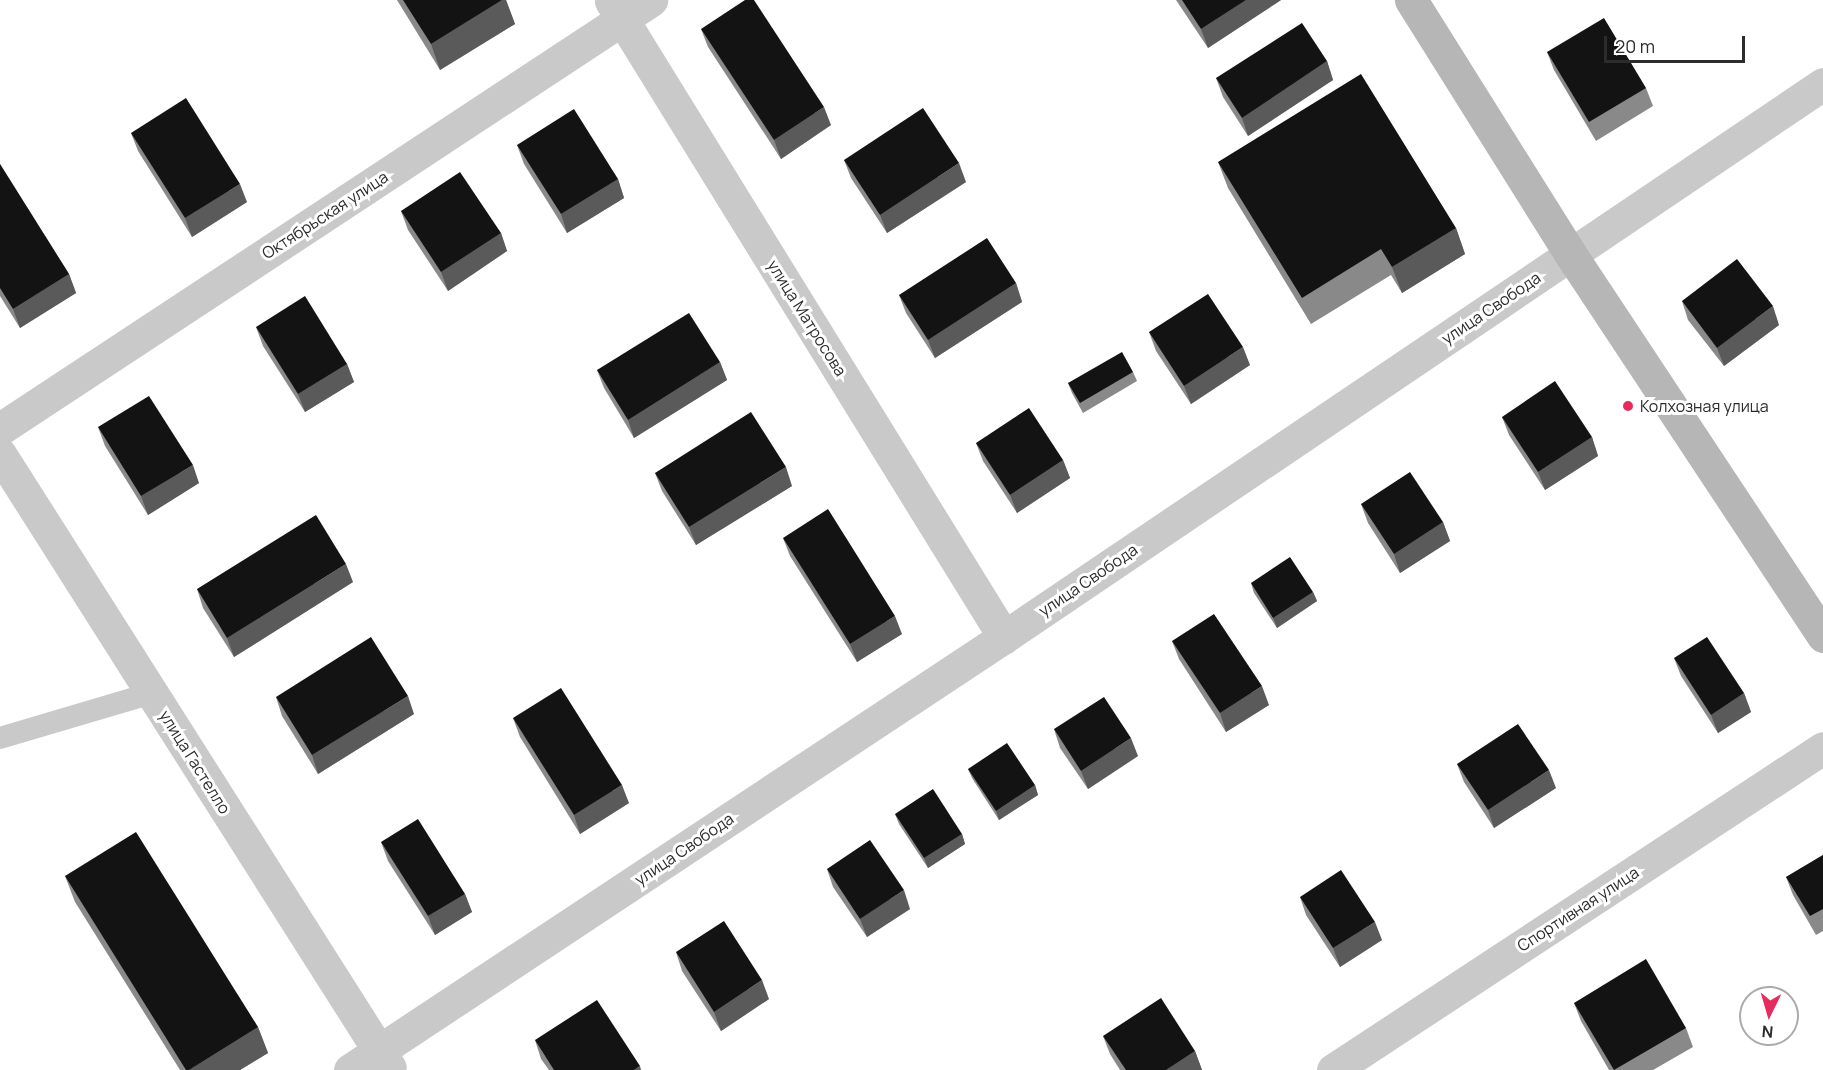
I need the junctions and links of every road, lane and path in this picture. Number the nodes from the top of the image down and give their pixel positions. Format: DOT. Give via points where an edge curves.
graph roads {
  1 [pos="651,0"];
  2 [pos="1411,0"];
  3 [pos="616,9"];
  4 [pos="1823,84"];
  5 [pos="1571,255"];
  6 [pos="0,429"];
  7 [pos="0,454"];
  8 [pos="1823,636"];
  9 [pos="1004,637"];
  10 [pos="152,693"];
  11 [pos="0,738"];
  12 [pos="1823,748"];
  13 [pos="385,1060"];
  14 [pos="350,1070"];
  15 [pos="1333,1070"];
  1 -- 3 [label="street, Октябрьская улица"];
  2 -- 5 [label="main road"];
  3 -- 6 [label="street, Октябрьская улица"];
  3 -- 9 [label="street, улица Матросова"];
  4 -- 5 [label="street, улица Свобода"];
  5 -- 8 [label="main road"];
  5 -- 9 [label="street, улица Свобода"];
  7 -- 10 [label="street, улица Гастелло"];
  9 -- 13 [label="street, улица Свобода"];
  10 -- 11 [label="lane"];
  10 -- 13 [label="street, улица Гастелло"];
  12 -- 15 [label="street, Спортивная улица"];
  13 -- 14 [label="street, улица Свобода"];
}
